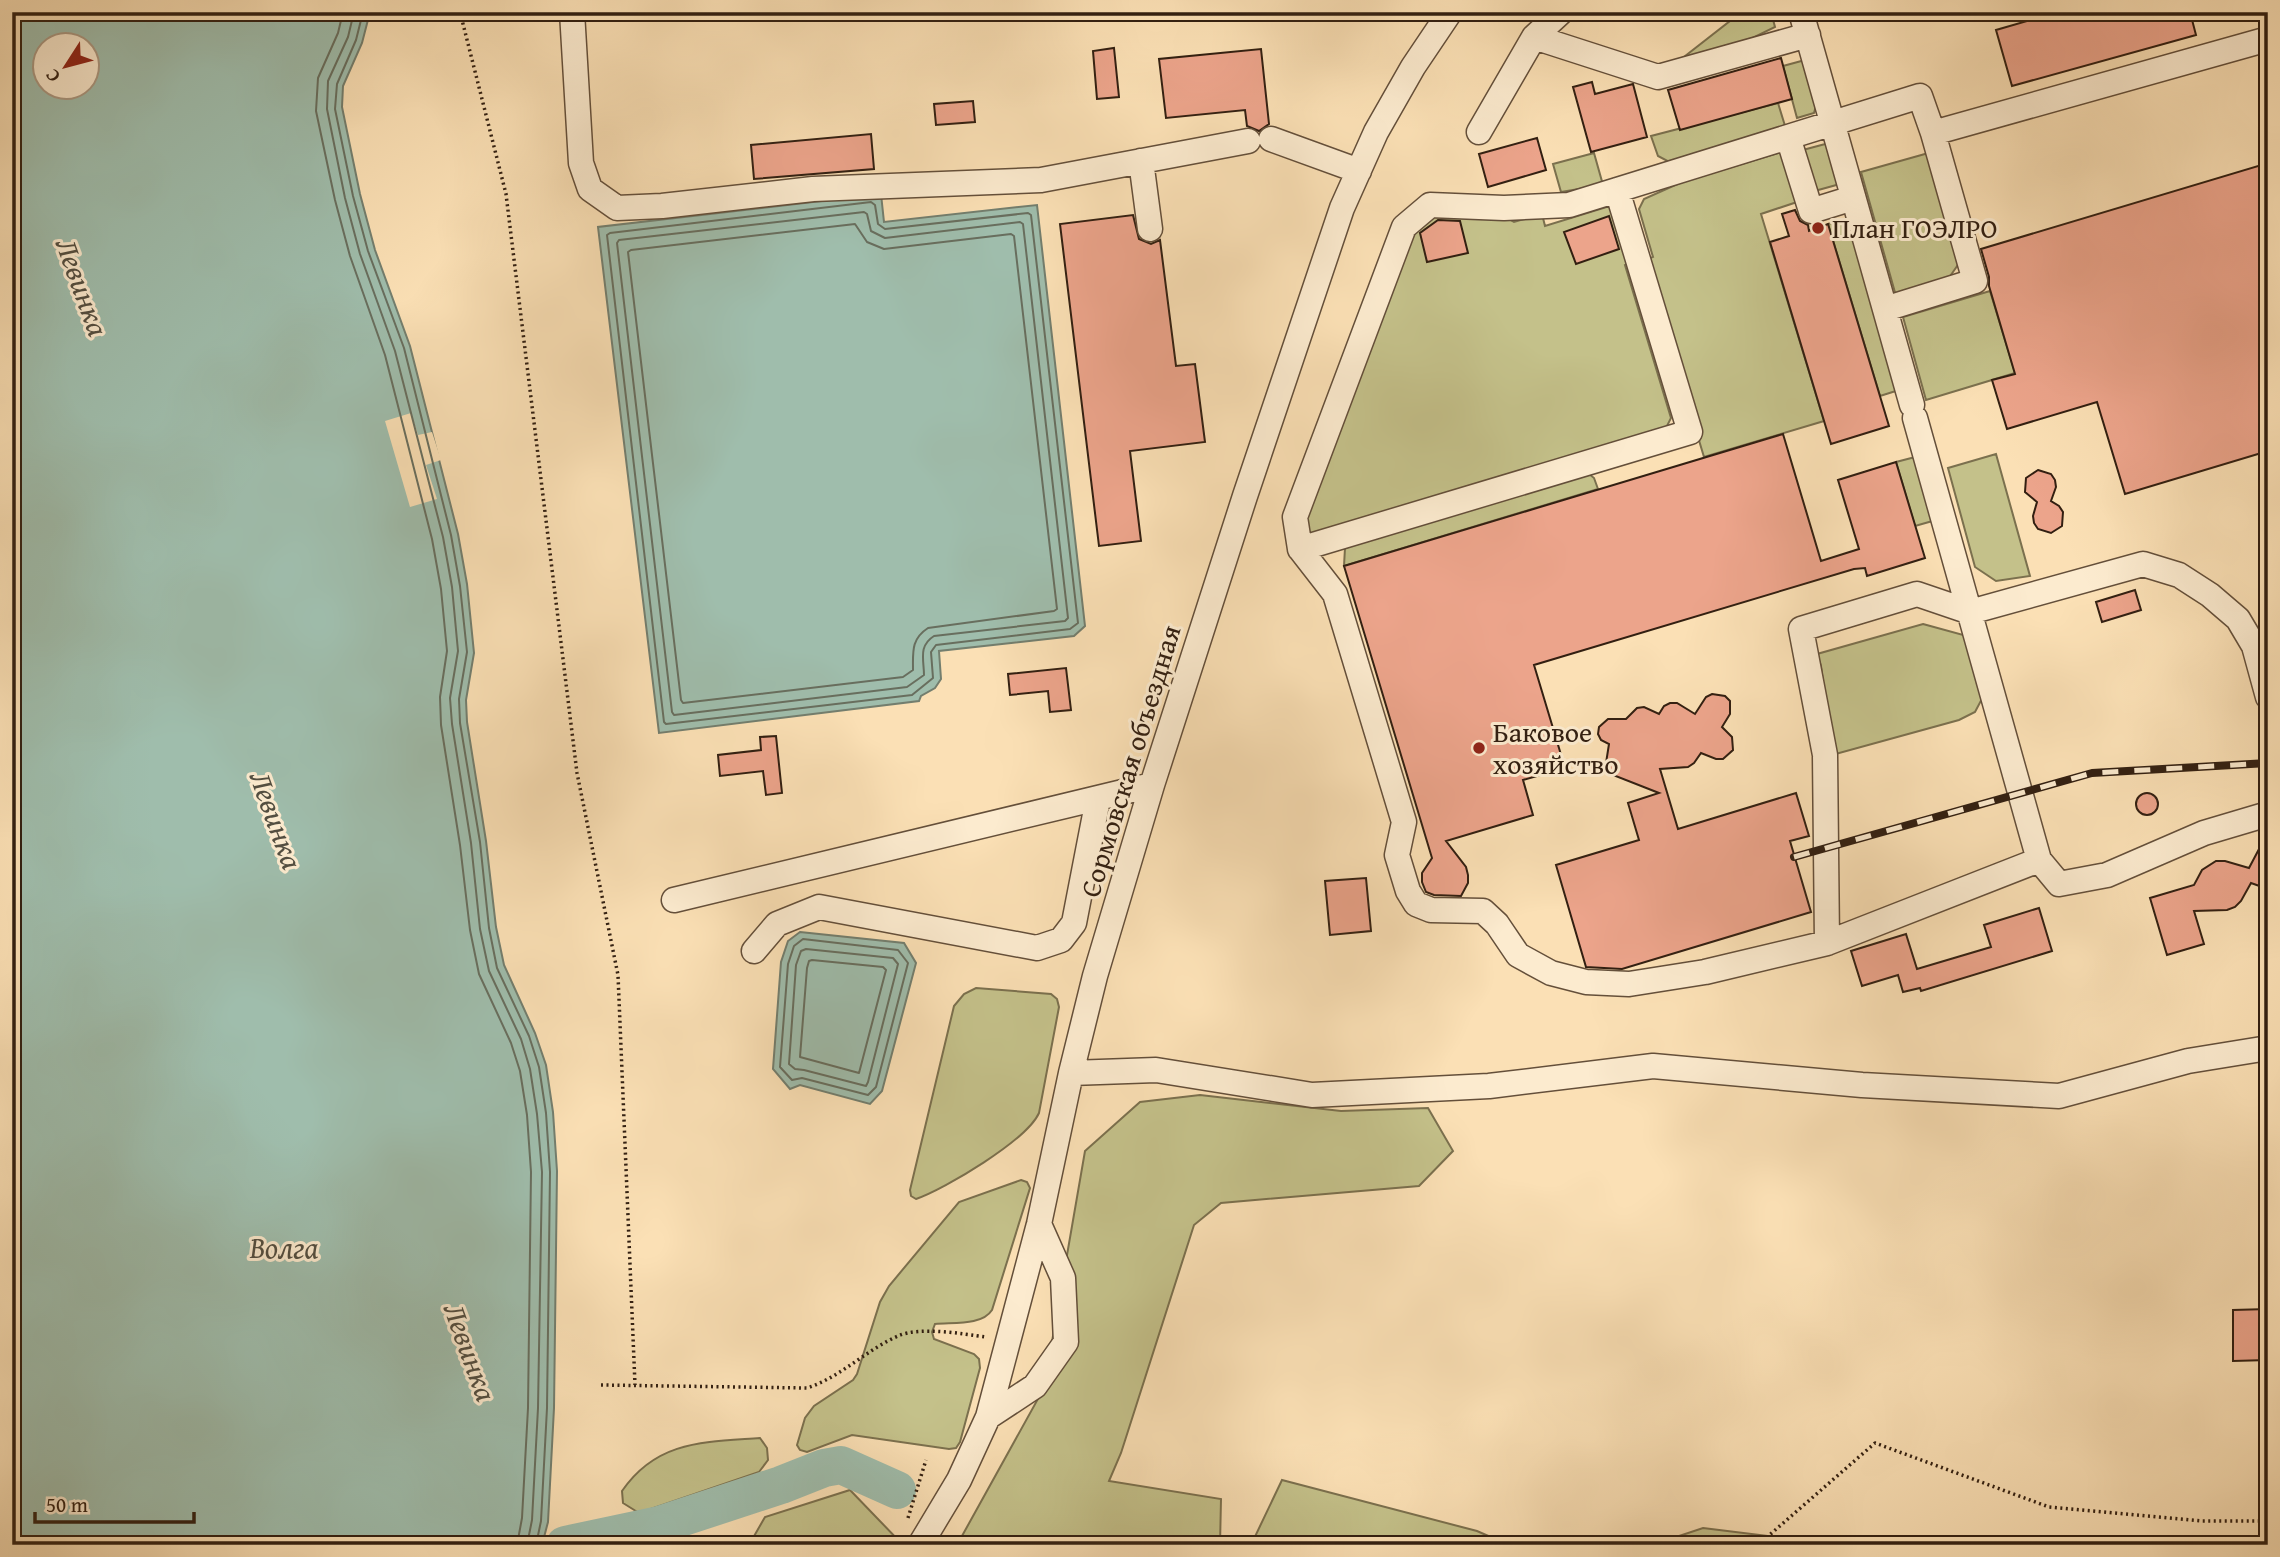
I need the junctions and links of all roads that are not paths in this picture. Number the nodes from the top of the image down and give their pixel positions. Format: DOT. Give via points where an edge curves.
graph roads {
  1 [pos="572,12"];
  2 [pos="1450,12"];
  3 [pos="1561,12"];
  4 [pos="1805,24"];
  5 [pos="1534,37"];
  6 [pos="2268,39"];
  7 [pos="1833,123"];
  8 [pos="1479,132"];
  9 [pos="1933,133"];
  10 [pos="1788,137"];
  11 [pos="1141,161"];
  12 [pos="1359,171"];
  13 [pos="1616,190"];
  14 [pos="1853,198"];
  15 [pos="1150,229"];
  16 [pos="1885,309"];
  17 [pos="1300,549"];
  18 [pos="1970,612"];
  19 [pos="2268,696"];
  20 [pos="1152,785"];
  21 [pos="1098,799"];
  22 [pos="2268,814"];
  23 [pos="2039,860"];
  24 [pos="674,900"];
  25 [pos="1827,943"];
  26 [pos="754,951"];
  27 [pos="2268,1048"];
  28 [pos="1071,1073"];
  29 [pos="1039,1224"];
  30 [pos="988,1417"];
  31 [pos="920,1545"];
  1 -- 11 [label="street" via="580,163 590,189 617,208 813,189 1041,180"];
  2 -- 12 [label="street, Сормовская объездная" via="1376,132"];
  3 -- 5 [label="street"];
  4 -- 5 [label="street" via="1658,77"];
  4 -- 7 [label="street"];
  5 -- 8 [label="street"];
  6 -- 9 [label="street"];
  7 -- 9 [label="street" via="1920,96"];
  7 -- 10 [label="street"];
  7 -- 14 [label="street"];
  9 -- 16 [label="street" via="1975,281"];
  10 -- 13 [label="street"];
  10 -- 14 [label="street" via="1811,211"];
  11 -- 12 [label="street" via="1259,140"];
  11 -- 15 [label="street"];
  12 -- 20 [label="street, Сормовская объездная" via="1324,260"];
  13 -- 17 [label="street" via="1569,205 1430,205 1404,227 1295,517"];
  13 -- 17 [label="street" via="1690,432"];
  14 -- 16 [label="street"];
  16 -- 18 [label="street"];
  17 -- 25 [label="street" via="1335,594 1404,822 1396,855 1416,904 1431,910 1483,911 1518,955 1551,973 1586,982 1629,984 1705,972"];
  18 -- 19 [label="street" via="2143,564 2179,575 2238,619 2254,646"];
  18 -- 23 [label="street"];
  18 -- 25 [label="street" via="1917,594 1801,629 1825,755"];
  20 -- 21 [label="street"];
  20 -- 28 [label="street, Сормовская объездная"];
  21 -- 24 [label="street"];
  21 -- 26 [label="street" via="1074,923 1061,940 1037,948 818,907 777,924"];
  22 -- 23 [label="street" via="2204,833 2107,875 2059,884"];
  23 -- 25 [label="street"];
  27 -- 28 [label="street" via="2188,1060 2059,1096 1862,1085 1653,1066 1489,1086 1312,1095 1156,1070"];
  28 -- 29 [label="street, Сормовская объездная"];
  29 -- 30 [label="street, Сормовская объездная"];
  29 -- 30 [label="street" via="1063,1278 1066,1342 1035,1386"];
  30 -- 31 [label="street, Сормовская объездная" via="959,1480"];
}
